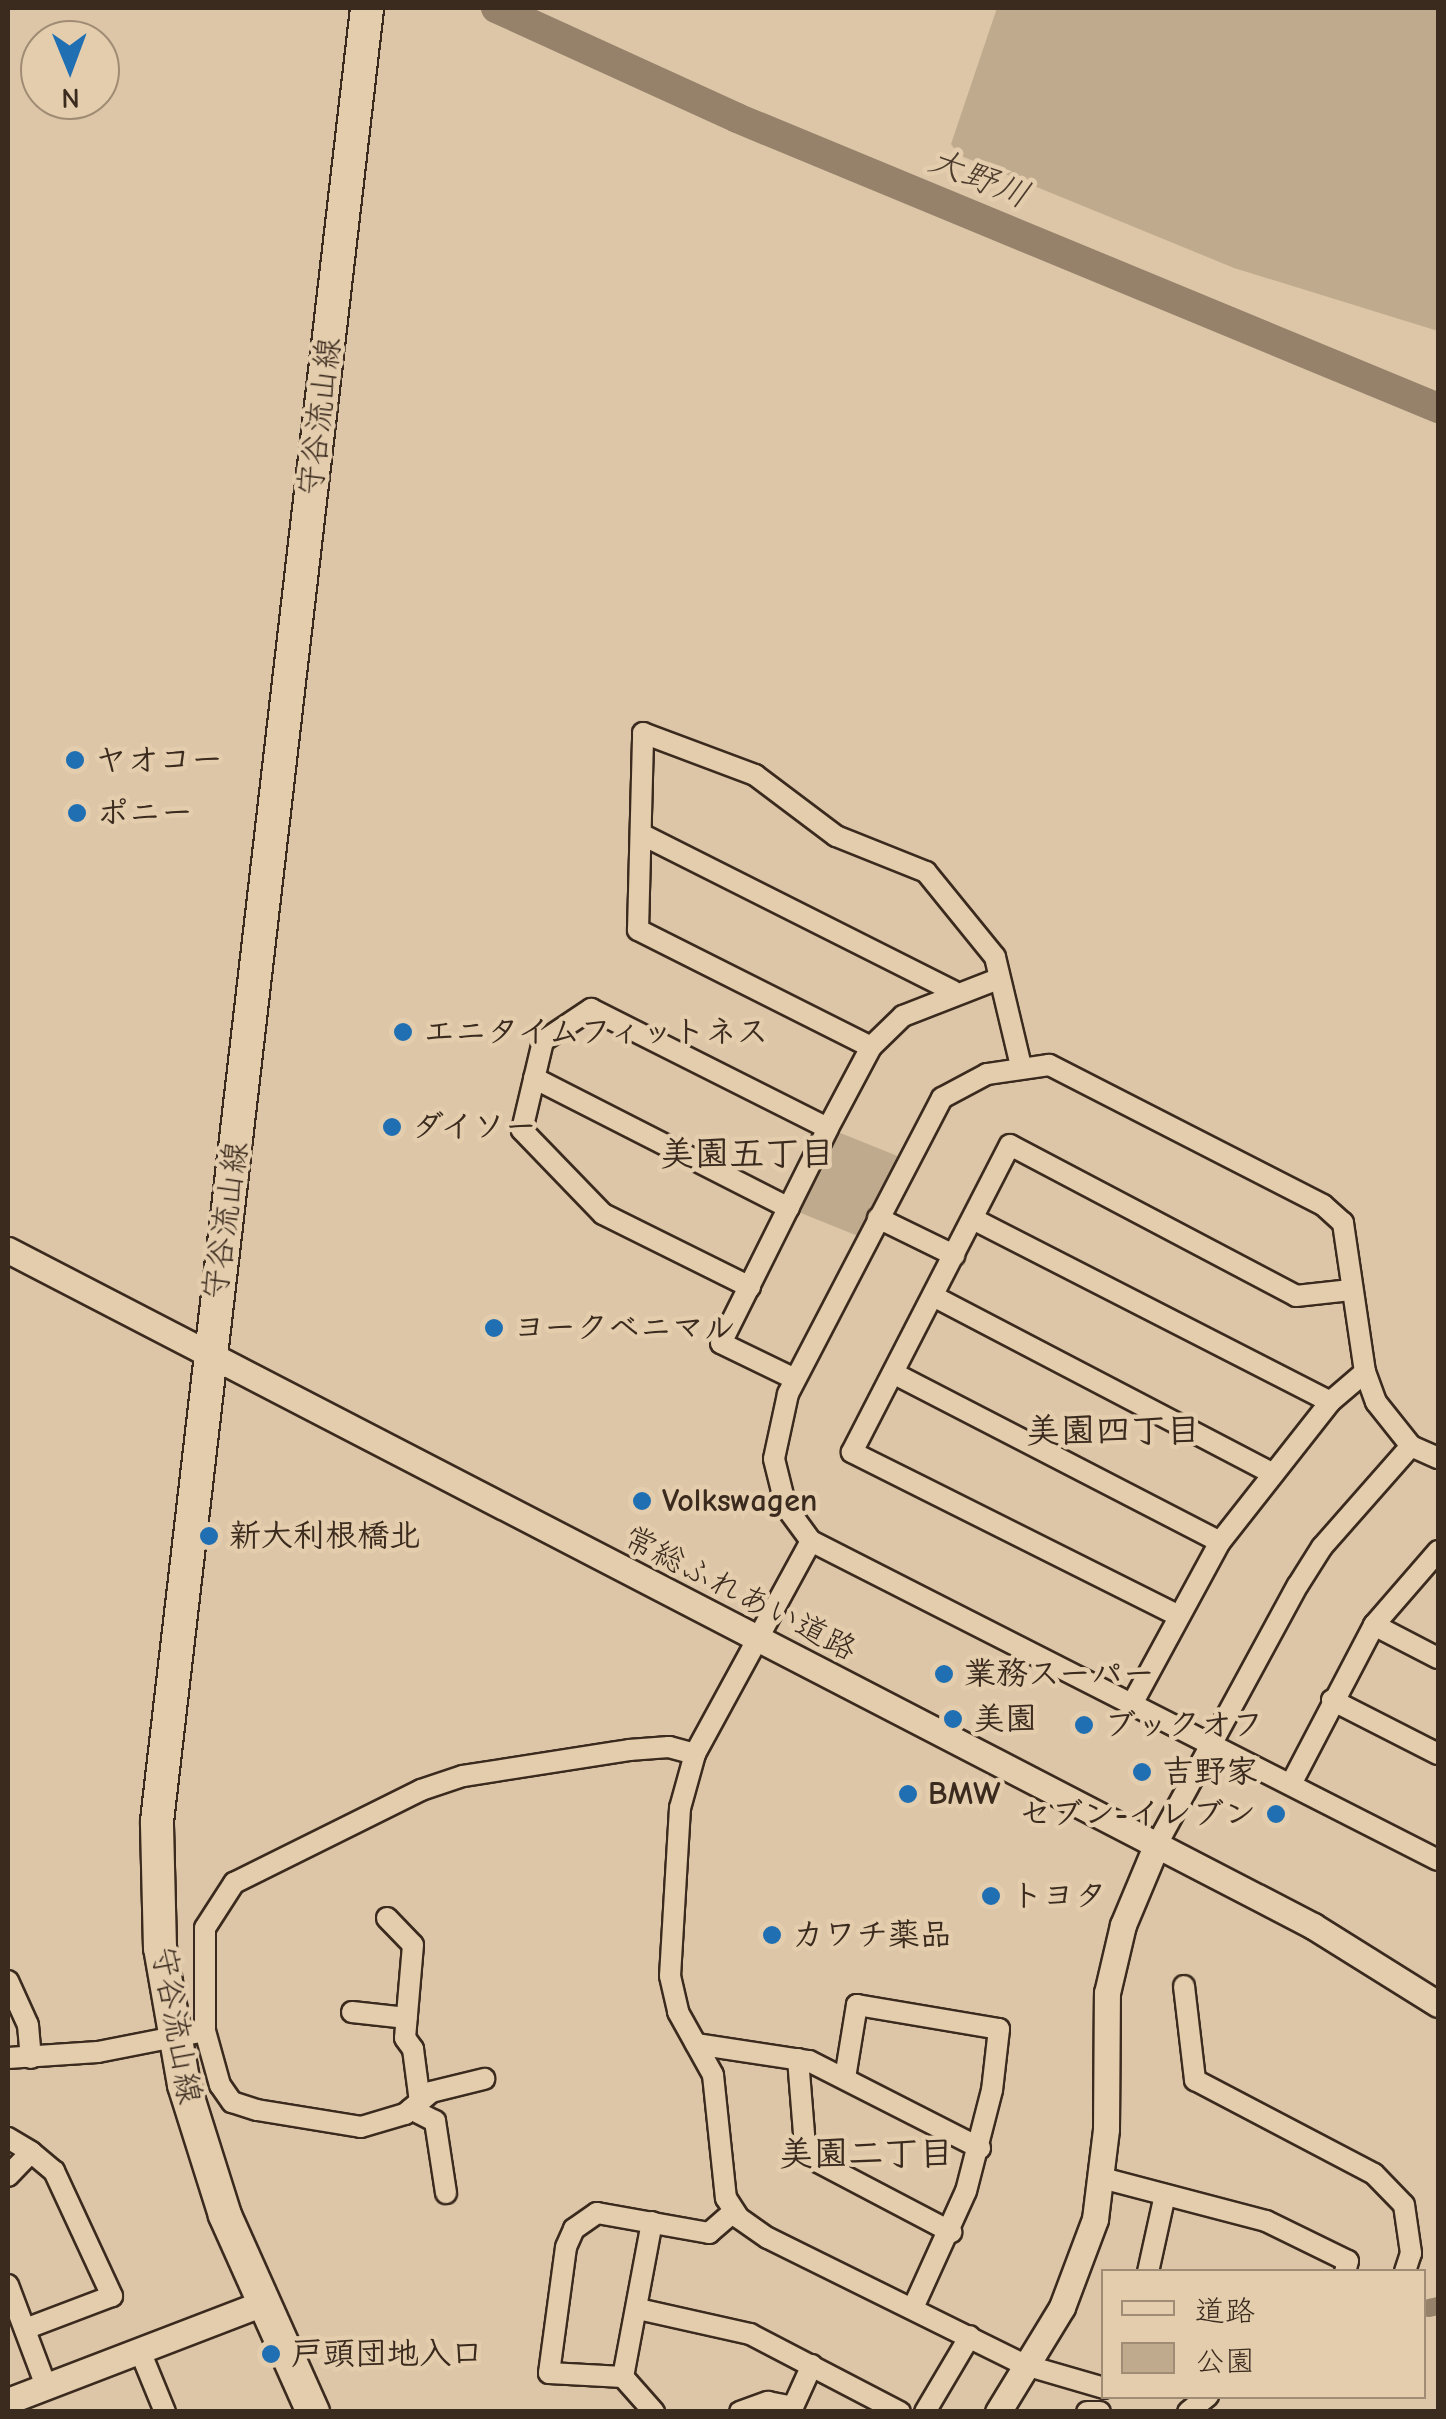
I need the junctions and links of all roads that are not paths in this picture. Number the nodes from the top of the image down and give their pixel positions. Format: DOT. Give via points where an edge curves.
graph roads {
  1 [pos="367,8"];
  2 [pos="641,834"];
  3 [pos="998,979"];
  4 [pos="953,991"];
  5 [pos="871,1047"];
  6 [pos="1020,1066"];
  7 [pos="534,1078"];
  8 [pos="828,1128"];
  9 [pos="789,1208"];
  10 [pos="878,1218"];
  11 [pos="973,1218"];
  12 [pos="8,1250"];
  13 [pos="954,1255"];
  14 [pos="750,1287"];
  15 [pos="1351,1290"];
  16 [pos="933,1296"];
  17 [pos="208,1352"];
  18 [pos="1365,1372"];
  19 [pos="893,1373"];
  20 [pos="795,1379"];
  21 [pos="1330,1402"];
  22 [pos="1412,1446"];
  23 [pos="1438,1458"];
  24 [pos="1273,1474"];
  25 [pos="811,1541"];
  26 [pos="1220,1542"];
  27 [pos="1436,1558"];
  28 [pos="1179,1616"];
  29 [pos="1374,1624"];
  30 [pos="756,1639"];
  31 [pos="1438,1658"];
  32 [pos="1332,1700"];
  33 [pos="1132,1704"];
  34 [pos="1210,1744"];
  35 [pos="695,1754"];
  36 [pos="1438,1754"];
  37 [pos="1290,1784"];
  38 [pos="1156,1846"];
  39 [pos="1438,1860"];
  40 [pos="387,1918"];
  41 [pos="8,1982"];
  42 [pos="1184,1986"];
  43 [pos="1438,2004"];
  44 [pos="352,2012"];
  45 [pos="406,2018"];
  46 [pos="190,2036"];
  47 [pos="696,2044"];
  48 [pos="8,2058"];
  49 [pos="31,2058"];
  50 [pos="798,2059"];
  51 [pos="845,2078"];
  52 [pos="484,2079"];
  53 [pos="415,2106"];
  54 [pos="8,2138"];
  55 [pos="980,2148"];
  56 [pos="30,2152"];
  57 [pos="8,2176"];
  58 [pos="1102,2178"];
  59 [pos="446,2192"];
  60 [pos="1165,2195"];
  61 [pos="734,2211"];
  62 [pos="652,2222"];
  63 [pos="951,2232"];
  64 [pos="1149,2269"];
  65 [pos="1345,2269"];
  66 [pos="1406,2269"];
  67 [pos="8,2285"];
  68 [pos="264,2303"];
  69 [pos="913,2308"];
  70 [pos="638,2309"];
  71 [pos="25,2329"];
  72 [pos="970,2336"];
  73 [pos="140,2351"];
  74 [pos="812,2366"];
  75 [pos="1026,2366"];
  76 [pos="623,2377"];
  77 [pos="1100,2381"];
  78 [pos="46,2386"];
  79 [pos="8,2401"];
  80 [pos="166,2412"];
  81 [pos="313,2412"];
  82 [pos="654,2412"];
  83 [pos="740,2412"];
  84 [pos="900,2412"];
  85 [pos="925,2412"];
  86 [pos="998,2412"];
  87 [pos="1087,2412"];
  88 [pos="1100,2412"];
  1 -- 17 [label="main road, 守谷流山線"];
  2 -- 3 [label="street" via="643,733 755,775 836,836 926,872 995,957"];
  2 -- 4 [label="street"];
  2 -- 5 [label="street" via="638,930"];
  3 -- 4 [label="street"];
  3 -- 6 [label="street"];
  4 -- 5 [label="street" via="902,1016"];
  5 -- 8 [label="street"];
  6 -- 10 [label="street" via="942,1098"];
  6 -- 15 [label="street" via="1050,1065 1323,1205 1343,1223"];
  7 -- 8 [label="street" via="542,1042 591,1009"];
  7 -- 9 [label="street"];
  7 -- 14 [label="street" via="522,1130 604,1214"];
  8 -- 9 [label="street"];
  9 -- 14 [label="street"];
  10 -- 13 [label="street"];
  10 -- 20 [label="street"];
  11 -- 13 [label="street"];
  11 -- 15 [label="street" via="1010,1145 1296,1296"];
  11 -- 21 [label="street"];
  12 -- 17 [label="street, 常総ふれあい道路"];
  13 -- 16 [label="street"];
  14 -- 20 [label="street" via="721,1343"];
  15 -- 18 [label="street"];
  16 -- 19 [label="street"];
  16 -- 24 [label="street"];
  17 -- 30 [label="street, 常総ふれあい道路"];
  17 -- 46 [label="main road, 守谷流山線" via="157,1821 160,1948"];
  18 -- 21 [label="street"];
  18 -- 22 [label="street" via="1376,1402"];
  19 -- 26 [label="street"];
  19 -- 28 [label="street" via="852,1452"];
  20 -- 25 [label="street" via="774,1459 786,1507"];
  21 -- 24 [label="street"];
  22 -- 23 [label="street"];
  22 -- 34 [label="street" via="1322,1547"];
  24 -- 26 [label="street"];
  25 -- 30 [label="street"];
  25 -- 33 [label="street"];
  26 -- 28 [label="street"];
  27 -- 29 [label="street"];
  28 -- 33 [label="street"];
  29 -- 31 [label="street"];
  29 -- 32 [label="street"];
  30 -- 35 [label="street"];
  30 -- 38 [label="street, 常総ふれあい道路"];
  32 -- 36 [label="street"];
  32 -- 37 [label="street"];
  33 -- 34 [label="street"];
  34 -- 37 [label="street"];
  34 -- 38 [label="street"];
  35 -- 46 [label="street" via="669,1747 629,1750 463,1776 234,1883 206,1928"];
  35 -- 47 [label="street" via="680,1808 670,1976 678,2012"];
  37 -- 39 [label="street"];
  38 -- 43 [label="street, 常総ふれあい道路" via="1313,1926"];
  38 -- 58 [label="street" via="1123,1925 1107,1993"];
  40 -- 45 [label="street" via="414,1946"];
  41 -- 49 [label="street" via="28,2026"];
  42 -- 66 [label="street" via="1196,2080 1374,2174 1404,2205 1411,2253"];
  44 -- 45 [label="street"];
  45 -- 53 [label="street"];
  46 -- 49 [label="street"];
  46 -- 53 [label="street" via="232,2102 361,2127"];
  46 -- 68 [label="main road, 守谷流山線" via="211,2176"];
  47 -- 50 [label="street"];
  47 -- 61 [label="street" via="712,2075 726,2198"];
  48 -- 49 [label="street"];
  50 -- 51 [label="street"];
  50 -- 63 [label="street" via="805,2146 816,2161"];
  51 -- 55 [label="street"];
  51 -- 55 [label="street" via="857,2005 999,2029"];
  52 -- 53 [label="street" via="432,2092"];
  53 -- 59 [label="street" via="435,2121"];
  54 -- 56 [label="street"];
  55 -- 63 [label="street"];
  56 -- 57 [label="street"];
  56 -- 71 [label="street" via="54,2171 74,2204 112,2296"];
  58 -- 60 [label="street"];
  58 -- 75 [label="street" via="1080,2266"];
  60 -- 64 [label="street"];
  60 -- 65 [label="street" via="1266,2221 1348,2261"];
  61 -- 62 [label="street" via="709,2233"];
  61 -- 69 [label="street" via="768,2238"];
  62 -- 70 [label="street"];
  62 -- 76 [label="street" via="597,2213 574,2229 566,2247 548,2373"];
  63 -- 69 [label="street"];
  67 -- 71 [label="street"];
  68 -- 73 [label="street"];
  68 -- 81 [label="main road, 守谷流山線"];
  69 -- 72 [label="street"];
  70 -- 74 [label="street" via="750,2334"];
  70 -- 76 [label="street"];
  71 -- 78 [label="street"];
  72 -- 75 [label="street"];
  72 -- 85 [label="street"];
  73 -- 78 [label="street"];
  73 -- 80 [label="street"];
  74 -- 83 [label="street" via="792,2407 768,2402"];
  74 -- 84 [label="street"];
  75 -- 77 [label="street"];
  75 -- 86 [label="street"];
  76 -- 82 [label="street"];
  78 -- 79 [label="street"];
  87 -- 88 [label="street"];
}
